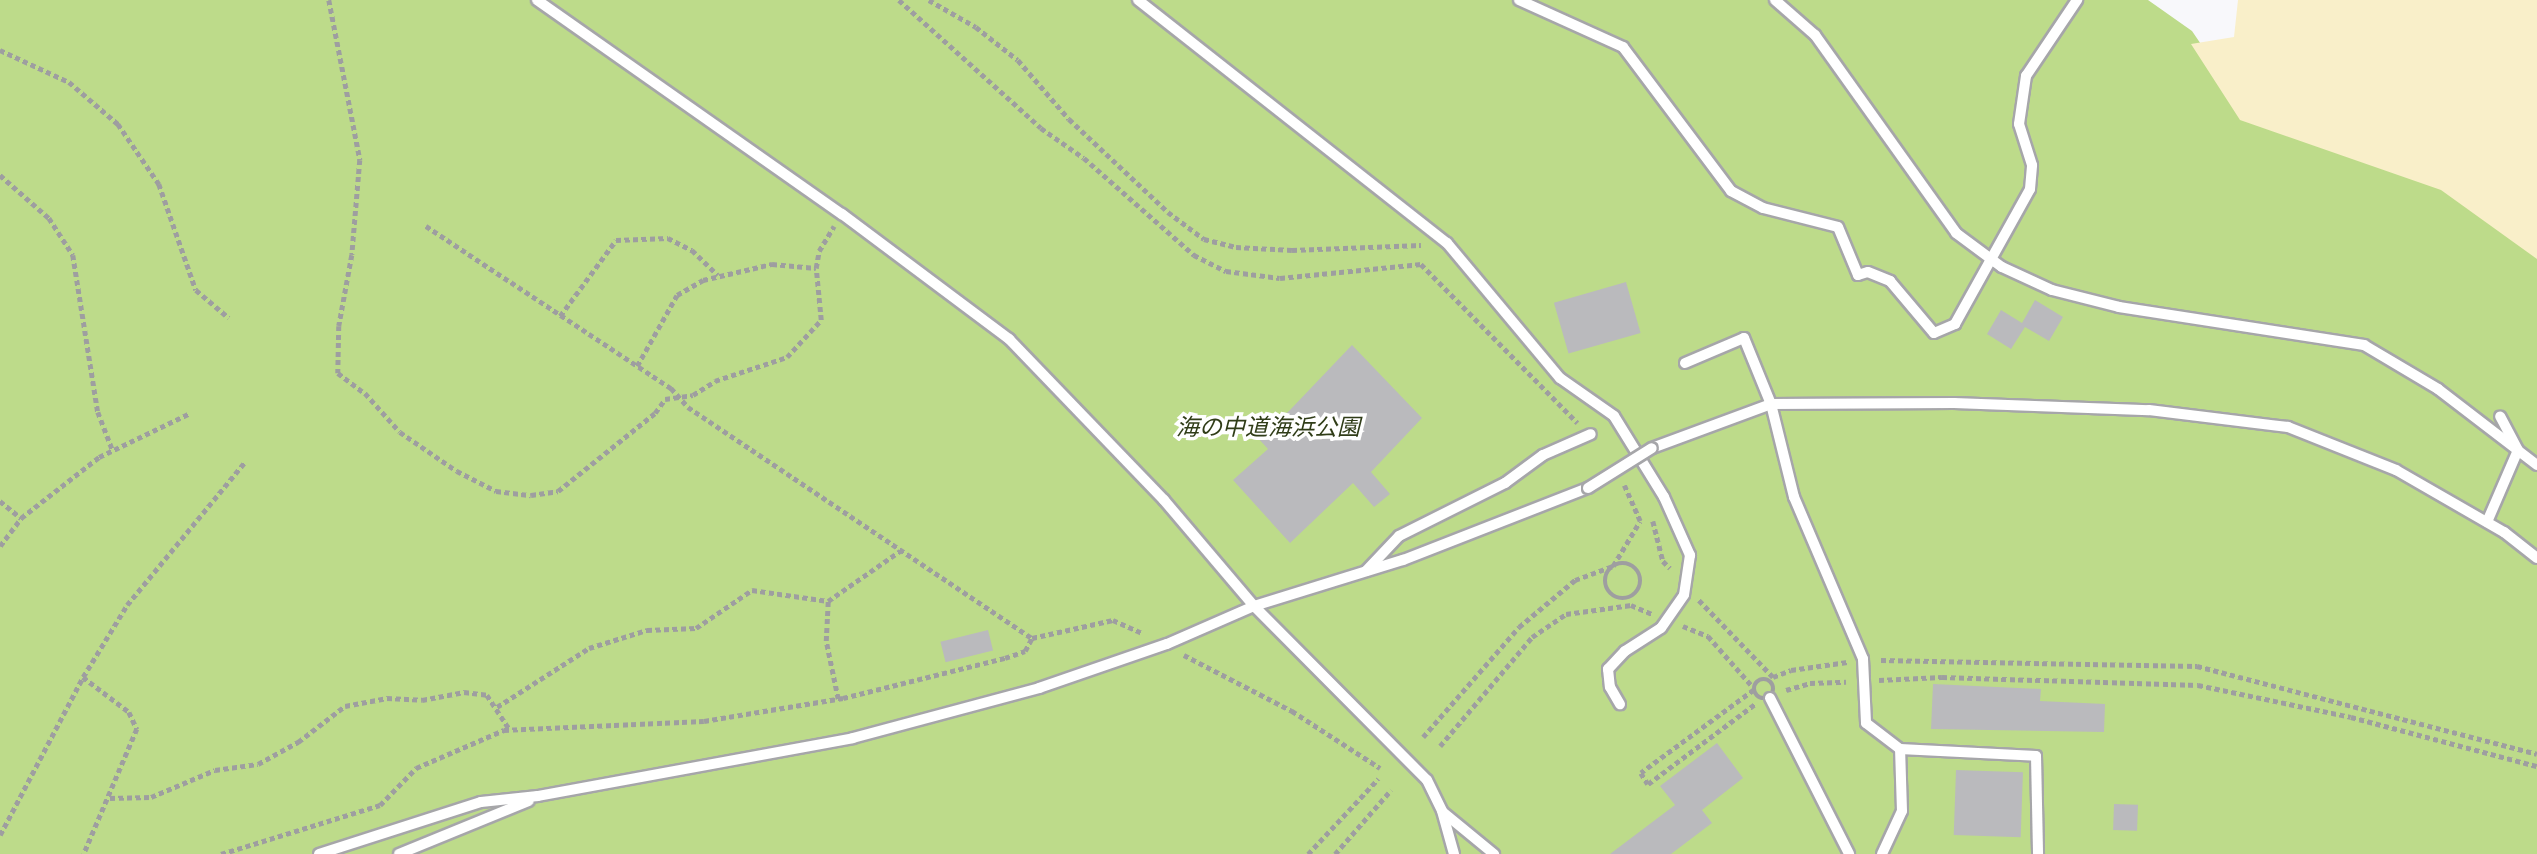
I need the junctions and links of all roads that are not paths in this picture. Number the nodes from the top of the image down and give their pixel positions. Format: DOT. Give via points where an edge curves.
graph roads {
  1 [pos="537,0"];
  2 [pos="1138,0"];
  3 [pos="1519,0"];
  4 [pos="1775,0"];
  5 [pos="2077,0"];
  6 [pos="1990,258"];
  7 [pos="1685,363"];
  8 [pos="1770,404"];
  9 [pos="2500,416"];
  10 [pos="1591,434"];
  11 [pos="2518,450"];
  12 [pos="2537,465"];
  13 [pos="2487,522"];
  14 [pos="2537,558"];
  15 [pos="1366,571"];
  16 [pos="1254,606"];
  17 [pos="1768,697"];
  18 [pos="1620,704"];
  19 [pos="1900,749"];
  20 [pos="538,796"];
  21 [pos="1442,811"];
  22 [pos="319,854"];
  23 [pos="399,854"];
  24 [pos="1454,854"];
  25 [pos="1494,854"];
  26 [pos="1849,854"];
  27 [pos="1882,854"];
  28 [pos="2038,854"];
  1 -- 16 [label="lane" via="842,214 1009,339 1119,451"];
  2 -- 18 [label="lane" via="1447,243 1560,378 1614,416 1664,497 1690,555 1684,594 1661,628 1625,651 1608,669 1610,687"];
  3 -- 6 [label="lane" via="1623,47 1731,191 1763,208 1838,227 1858,275 1868,272 1890,281 1934,332 1955,324"];
  4 -- 6 [label="lane" via="1815,35 1956,233"];
  5 -- 6 [label="lane" via="2026,76 2019,124 2032,165 2030,189"];
  6 -- 11 [label="lane" via="2052,290 2119,307 2364,345 2438,389"];
  7 -- 8 [label="lane" via="1744,338"];
  8 -- 13 [label="lane" via="1954,402 2149,410 2288,427 2396,470"];
  8 -- 15 [label="lane, bridge" via="1652,449 1588,488"];
  8 -- 19 [label="lane" via="1794,497 1863,659 1866,723"];
  9 -- 11 [label="lane"];
  10 -- 15 [label="lane" via="1543,455 1506,484 1399,536"];
  11 -- 12 [label="lane"];
  11 -- 13 [label="lane"];
  13 -- 14 [label="lane"];
  15 -- 16 [label="lane"];
  16 -- 20 [label="lane" via="1167,644 1040,688 853,738"];
  16 -- 21 [label="lane" via="1427,780"];
  17 -- 26 [label="lane"];
  19 -- 27 [label="lane" via="1902,811"];
  19 -- 28 [label="lane" via="2036,756"];
  20 -- 22 [label="lane" via="481,802"];
  20 -- 23 [label="lane"];
  21 -- 24 [label="lane"];
  21 -- 25 [label="lane"];
}
